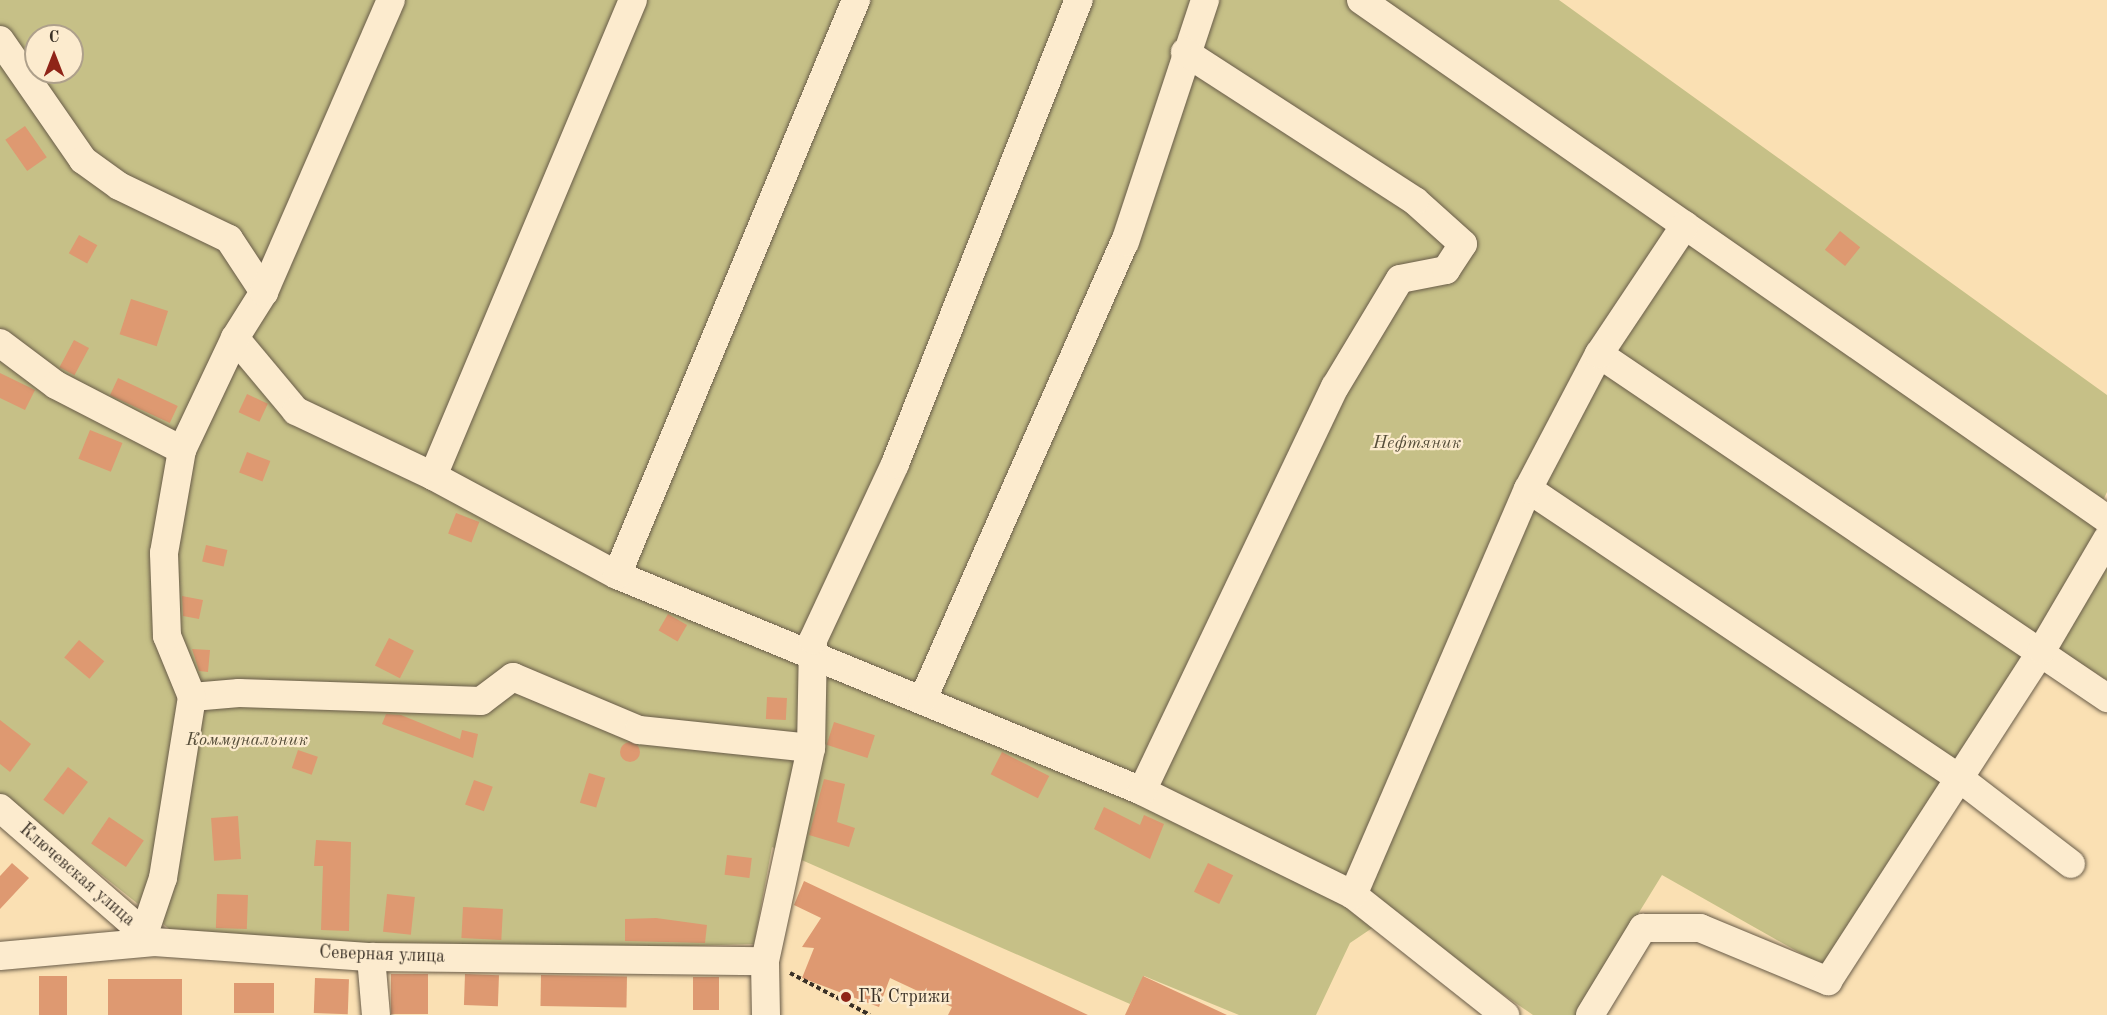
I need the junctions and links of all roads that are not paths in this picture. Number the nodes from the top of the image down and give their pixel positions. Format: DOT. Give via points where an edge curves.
graph roads {
  1 [pos="391,0"];
  2 [pos="633,0"];
  3 [pos="856,0"];
  4 [pos="1079,0"];
  5 [pos="1205,0"];
  6 [pos="1361,0"];
  7 [pos="0,40"];
  8 [pos="1185,52"];
  9 [pos="1685,225"];
  10 [pos="264,291"];
  11 [pos="235,338"];
  12 [pos="0,343"];
  13 [pos="1599,354"];
  14 [pos="182,450"];
  15 [pos="433,476"];
  16 [pos="1528,489"];
  17 [pos="2107,519"];
  18 [pos="2107,539"];
  19 [pos="617,575"];
  20 [pos="2042,650"];
  21 [pos="817,660"];
  22 [pos="192,697"];
  23 [pos="2107,698"];
  24 [pos="923,699"];
  25 [pos="811,748"];
  26 [pos="1959,777"];
  27 [pos="1142,791"];
  28 [pos="0,808"];
  29 [pos="2071,864"];
  30 [pos="1353,895"];
  31 [pos="149,938"];
  32 [pos="0,956"];
  33 [pos="371,957"];
  34 [pos="765,961"];
  35 [pos="376,1015"];
  36 [pos="766,1015"];
  37 [pos="1505,1015"];
  38 [pos="1590,1015"];
  1 -- 10 [label="street"];
  2 -- 15 [label="street"];
  3 -- 19 [label="street"];
  4 -- 21 [label="street" via="895,464 813,640"];
  5 -- 8 [label="street"];
  6 -- 9 [label="street"];
  7 -- 10 [label="street" via="83,160 119,186 229,238"];
  8 -- 24 [label="street" via="1125,242"];
  8 -- 27 [label="street" via="1415,201 1463,244 1446,270 1400,279 1335,387"];
  9 -- 13 [label="street"];
  9 -- 17 [label="street"];
  10 -- 11 [label="street"];
  11 -- 14 [label="street"];
  11 -- 15 [label="street" via="296,411"];
  12 -- 14 [label="street" via="56,385"];
  13 -- 16 [label="street"];
  13 -- 20 [label="street"];
  14 -- 22 [label="street" via="164,553 167,636"];
  15 -- 19 [label="street"];
  16 -- 26 [label="street"];
  16 -- 30 [label="street"];
  18 -- 20 [label="street"];
  19 -- 21 [label="street"];
  20 -- 23 [label="street"];
  20 -- 26 [label="street"];
  21 -- 24 [label="street"];
  21 -- 25 [label="street"];
  22 -- 25 [label="street" via="238,693 481,701 513,677 639,730"];
  22 -- 31 [label="street" via="163,878"];
  24 -- 27 [label="street"];
  25 -- 34 [label="street"];
  26 -- 29 [label="street"];
  26 -- 38 [label="street" via="1828,981 1700,928 1643,928"];
  27 -- 30 [label="street"];
  28 -- 31 [label="street, Ключевская улица"];
  30 -- 37 [label="street"];
  31 -- 32 [label="street, Северная улица"];
  31 -- 33 [label="street, Северная улица"];
  33 -- 34 [label="street, Северная улица"];
  33 -- 35 [label="street"];
  34 -- 36 [label="street"];
}
